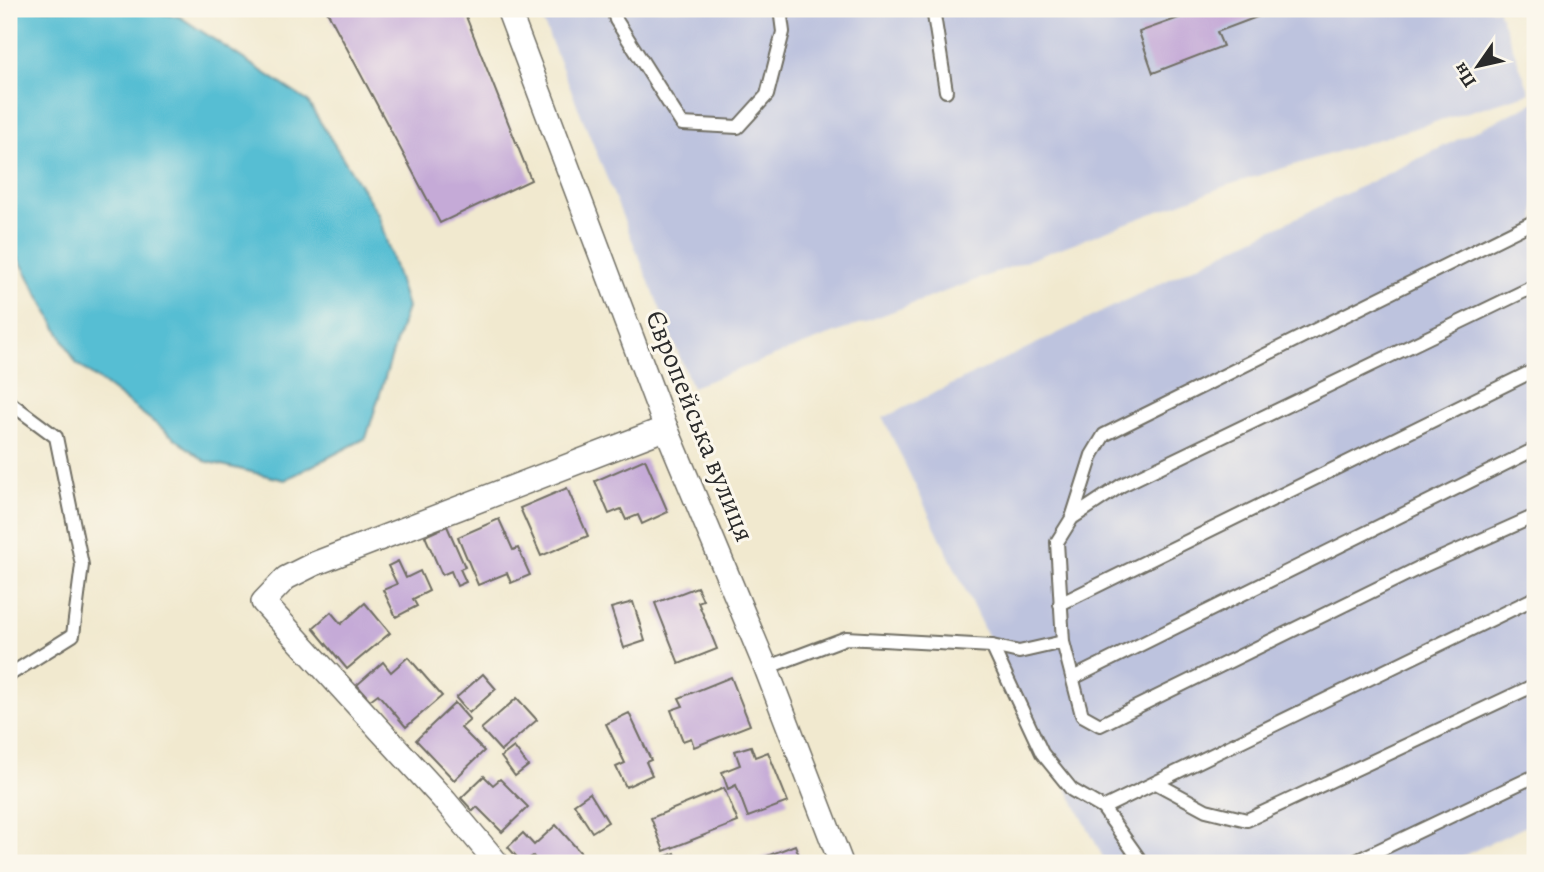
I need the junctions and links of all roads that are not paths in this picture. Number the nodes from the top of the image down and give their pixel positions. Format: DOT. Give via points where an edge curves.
graph roads {
  1 [pos="509,9"];
  2 [pos="614,9"];
  3 [pos="780,9"];
  4 [pos="933,9"];
  5 [pos="946,91"];
  6 [pos="1535,221"];
  7 [pos="1535,286"];
  8 [pos="1535,370"];
  9 [pos="9,402"];
  10 [pos="666,428"];
  11 [pos="1535,449"];
  12 [pos="1535,516"];
  13 [pos="1072,517"];
  14 [pos="1535,597"];
  15 [pos="1060,604"];
  16 [pos="1063,642"];
  17 [pos="992,646"];
  18 [pos="766,668"];
  19 [pos="9,676"];
  20 [pos="1073,678"];
  21 [pos="1535,685"];
  22 [pos="1535,776"];
  23 [pos="1156,783"];
  24 [pos="1103,808"];
  25 [pos="497,863"];
  26 [pos="841,863"];
  27 [pos="1142,863"];
  28 [pos="1352,863"];
  1 -- 10 [label="street, Європейська вулиця"];
  2 -- 3 [label="lane" via="616,20 682,124 738,127 767,95 783,32"];
  4 -- 5 [label="lane"];
  6 -- 13 [label="lane" via="1104,435 1092,455"];
  7 -- 13 [label="lane" via="1122,485"];
  8 -- 15 [label="lane"];
  9 -- 19 [label="lane" via="56,437 82,565 73,635"];
  10 -- 18 [label="street, Європейська вулиця"];
  10 -- 25 [label="street" via="314,564 286,578 263,601"];
  11 -- 20 [label="lane"];
  12 -- 20 [label="lane" via="1100,725 1082,715"];
  13 -- 15 [label="lane" via="1057,542"];
  14 -- 23 [label="lane"];
  15 -- 16 [label="lane"];
  16 -- 17 [label="lane" via="1019,652"];
  16 -- 20 [label="lane"];
  17 -- 18 [label="lane" via="846,638"];
  17 -- 24 [label="lane" via="1042,753 1072,790"];
  18 -- 26 [label="street, Європейська вулиця"];
  21 -- 23 [label="lane" via="1247,820 1206,810"];
  22 -- 28 [label="lane"];
  23 -- 24 [label="lane"];
  24 -- 27 [label="lane"];
}
